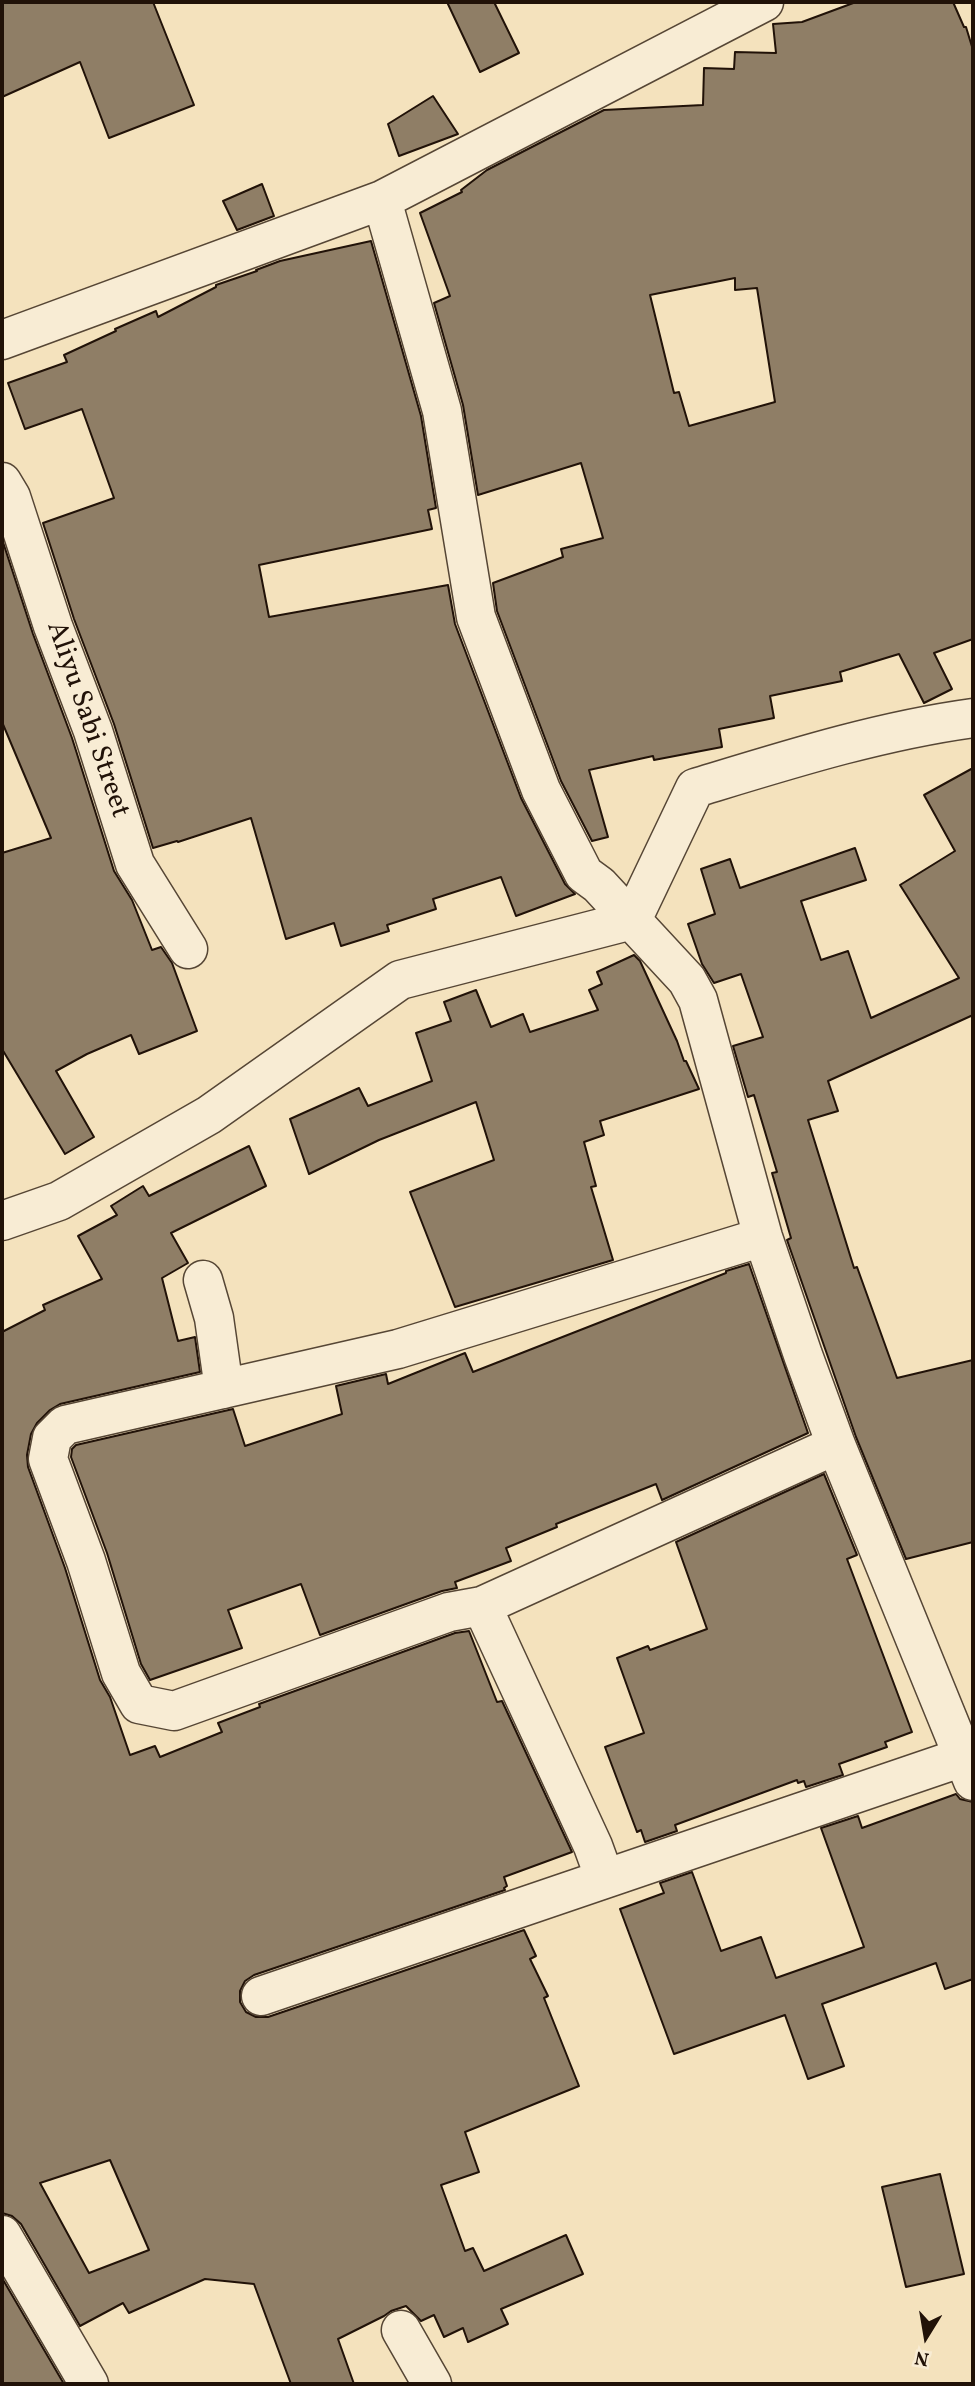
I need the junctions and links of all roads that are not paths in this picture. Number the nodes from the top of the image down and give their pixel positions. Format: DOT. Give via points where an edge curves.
graph roads {
  1 [pos="764,2"];
  2 [pos="382,200"];
  3 [pos="2,340"];
  4 [pos="2,482"];
  5 [pos="973,718"];
  6 [pos="632,920"];
  7 [pos="188,949"];
  8 [pos="2,1222"];
  9 [pos="763,1237"];
  10 [pos="203,1280"];
  11 [pos="224,1389"];
  12 [pos="836,1445"];
  13 [pos="482,1606"];
  14 [pos="968,1769"];
  15 [pos="606,1879"];
  16 [pos="261,1996"];
  17 [pos="2,2235"];
  18 [pos="401,2330"];
  19 [pos="89,2384"];
  20 [pos="432,2384"];
  1 -- 2 [label="street"];
  2 -- 3 [label="street"];
  2 -- 6 [label="street" via="442,411 476,617 541,790 583,874"];
  4 -- 7 [label="street, Aliyu Sabi Street" via="93,731 135,864"];
  5 -- 6 [label="street" via="932,723 822,750 695,788"];
  6 -- 8 [label="street" via="400,980 209,1115 59,1201"];
  6 -- 9 [label="street" via="687,980 698,1000"];
  9 -- 11 [label="street" via="398,1349"];
  9 -- 12 [label="street"];
  10 -- 11 [label="street" via="214,1318"];
  11 -- 13 [label="street" via="65,1425 52,1438 48,1459 121,1673 139,1704 174,1711 449,1612"];
  12 -- 13 [label="street"];
  12 -- 14 [label="street"];
  13 -- 15 [label="street"];
  14 -- 15 [label="street"];
  15 -- 16 [label="street"];
  17 -- 19 [label="street"];
  18 -- 20 [label="street"];
}
